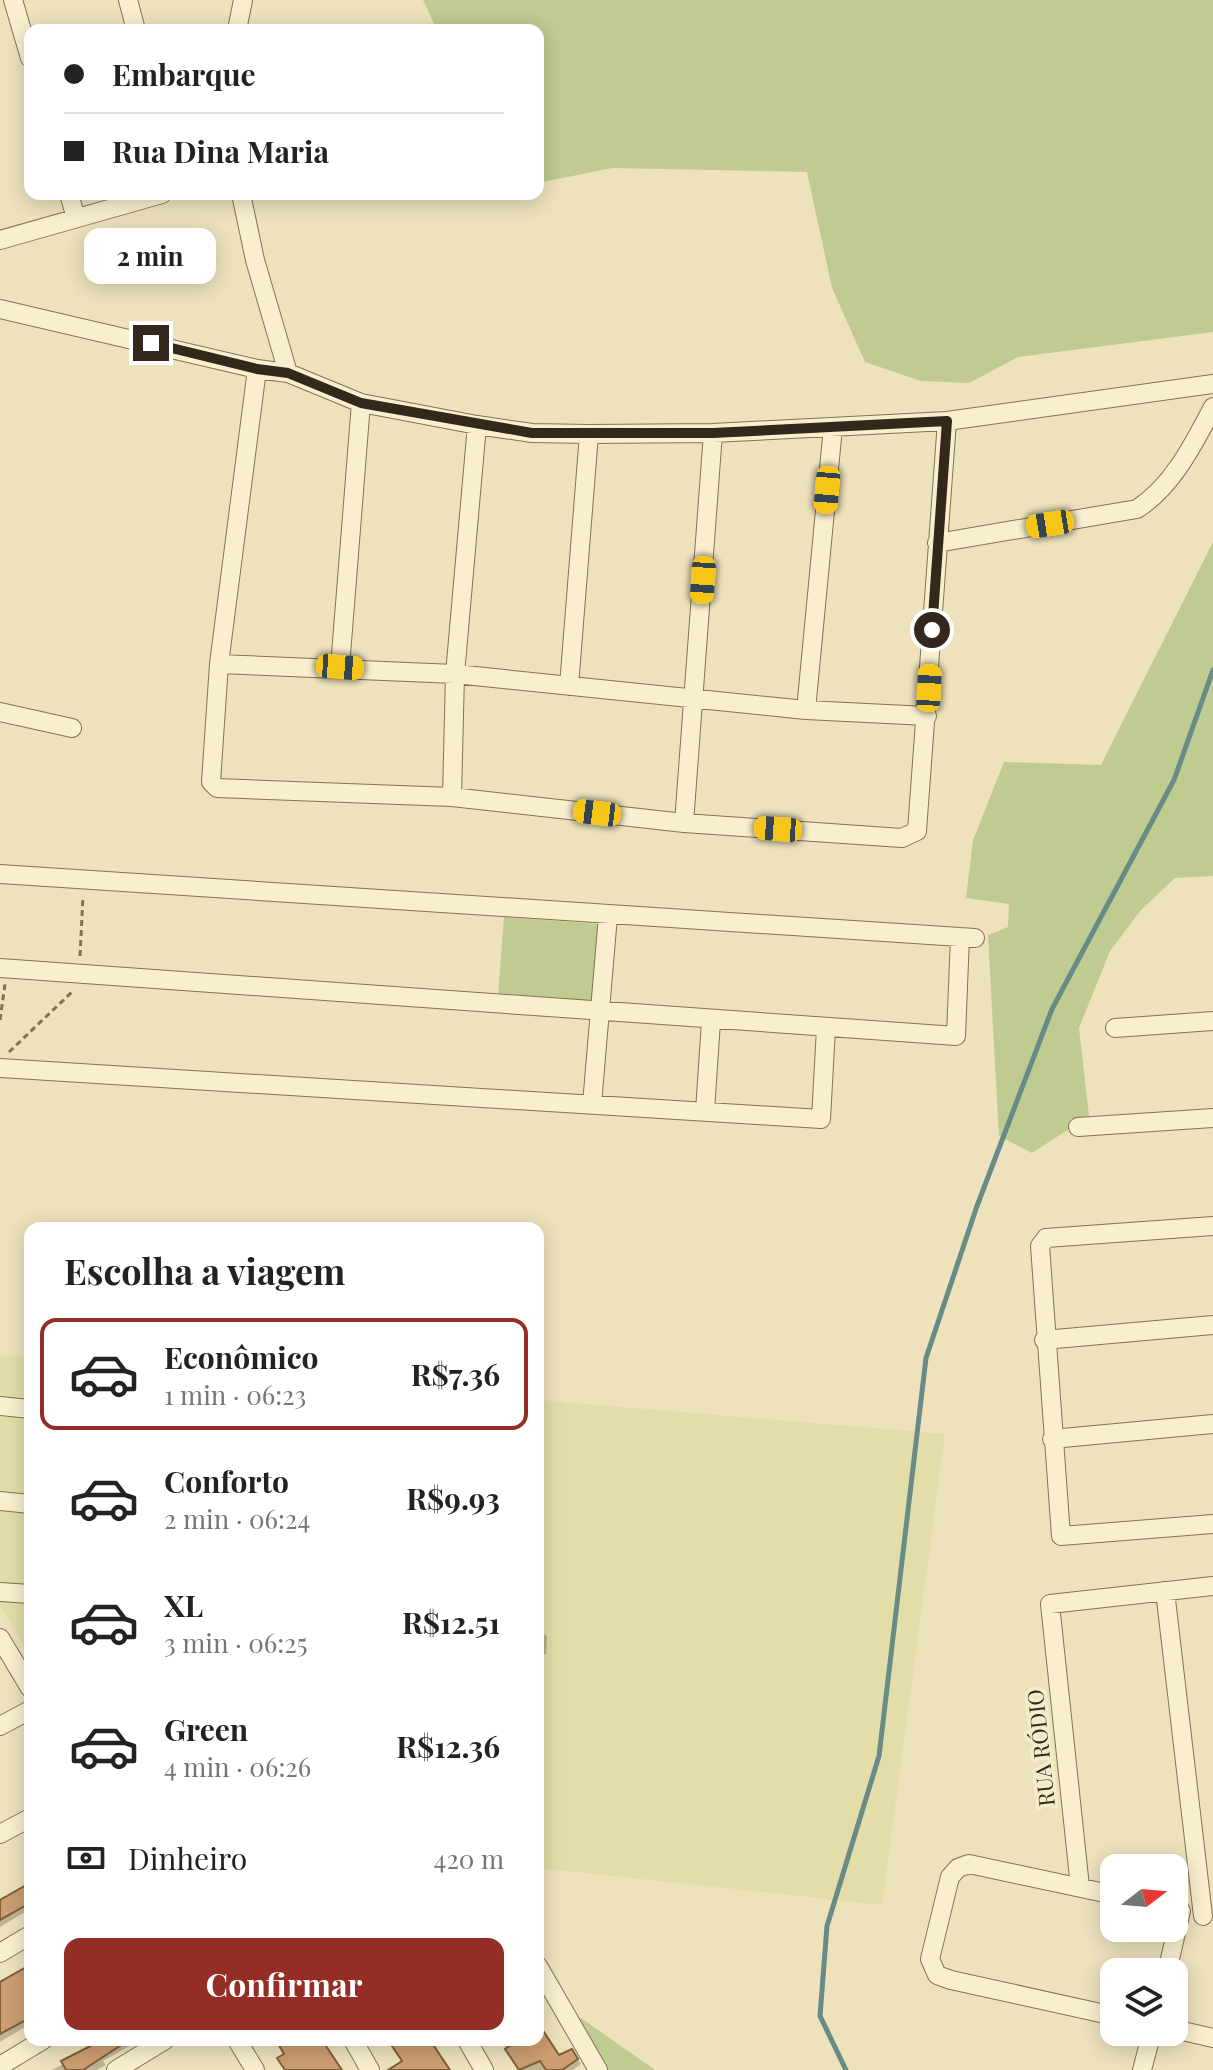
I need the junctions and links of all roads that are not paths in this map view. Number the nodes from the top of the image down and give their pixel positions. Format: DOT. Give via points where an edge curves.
graph roads {
  1 [pos="13,0"];
  2 [pos="128,0"];
  3 [pos="243,0"];
  4 [pos="134,24"];
  5 [pos="238,24"];
  6 [pos="24,38"];
  7 [pos="71,200"];
  8 [pos="140,200"];
  9 [pos="242,200"];
  10 [pos="76,218"];
  11 [pos="0,240"];
  12 [pos="0,309"];
  13 [pos="257,369"];
  14 [pos="288,373"];
  15 [pos="1213,384"];
  16 [pos="361,403"];
  17 [pos="1213,407"];
  18 [pos="947,421"];
  19 [pos="477,425"];
  20 [pos="833,427"];
  21 [pos="713,433"];
  22 [pos="589,434"];
  23 [pos="937,543"];
  24 [pos="219,664"];
  25 [pos="340,667"];
  26 [pos="455,674"];
  27 [pos="569,686"];
  28 [pos="695,698"];
  29 [pos="806,710"];
  30 [pos="0,712"];
  31 [pos="927,716"];
  32 [pos="72,728"];
  33 [pos="452,797"];
  34 [pos="684,823"];
  35 [pos="0,874"];
  36 [pos="608,916"];
  37 [pos="4,968"];
  38 [pos="599,1013"];
  39 [pos="711,1021"];
  40 [pos="1213,1021"];
  41 [pos="826,1028"];
  42 [pos="1115,1028"];
  43 [pos="0,1068"];
  44 [pos="592,1104"];
  45 [pos="705,1111"];
  46 [pos="1213,1118"];
  47 [pos="1078,1127"];
  48 [pos="1213,1226"];
  49 [pos="1213,1325"];
  50 [pos="1044,1340"];
  51 [pos="0,1406"];
  52 [pos="24,1408"];
  53 [pos="1213,1424"];
  54 [pos="1052,1439"];
  55 [pos="0,1501"];
  56 [pos="24,1503"];
  57 [pos="1213,1524"];
  58 [pos="1213,1586"];
  59 [pos="1165,1591"];
  60 [pos="0,1592"];
  61 [pos="24,1594"];
  62 [pos="0,1638"];
  63 [pos="24,1678"];
  64 [pos="24,1713"];
  65 [pos="0,1726"];
  66 [pos="24,1821"];
  67 [pos="0,1834"];
  68 [pos="1080,1887"];
  69 [pos="1100,1892"];
  70 [pos="1188,1912"];
  71 [pos="1208,1917"];
  72 [pos="24,1939"];
  73 [pos="0,1953"];
  74 [pos="544,1976"];
  75 [pos="1100,2013"];
  76 [pos="1188,2032"];
  77 [pos="1213,2038"];
  78 [pos="33,2046"];
  79 [pos="155,2046"];
  80 [pos="241,2046"];
  81 [pos="356,2046"];
  82 [pos="470,2046"];
  83 [pos="1148,2046"];
  84 [pos="0,2066"];
  85 [pos="119,2069"];
  86 [pos="255,2070"];
  87 [pos="370,2070"];
  88 [pos="484,2070"];
  89 [pos="598,2070"];
  90 [pos="1142,2070"];
  1 -- 6 [label="street"];
  2 -- 4 [label="street"];
  3 -- 5 [label="street"];
  7 -- 10 [label="street"];
  8 -- 10 [label="street"];
  9 -- 14 [label="street"];
  10 -- 11 [label="street"];
  12 -- 13 [label="street"];
  13 -- 14 [label="street"];
  13 -- 24 [label="street"];
  14 -- 16 [label="street"];
  15 -- 18 [label="street"];
  16 -- 19 [label="street"];
  16 -- 25 [label="street"];
  17 -- 23 [label="street" via="1166,484 1137,509"];
  18 -- 20 [label="street"];
  18 -- 23 [label="street"];
  19 -- 22 [label="street"];
  19 -- 26 [label="street"];
  20 -- 21 [label="street"];
  20 -- 29 [label="street"];
  21 -- 22 [label="street"];
  21 -- 28 [label="street"];
  22 -- 27 [label="street"];
  23 -- 31 [label="street"];
  24 -- 25 [label="street"];
  24 -- 33 [label="street" via="210,776 217,788"];
  25 -- 26 [label="street"];
  26 -- 27 [label="street"];
  26 -- 33 [label="street"];
  27 -- 28 [label="street"];
  28 -- 29 [label="street"];
  28 -- 34 [label="street"];
  29 -- 31 [label="street"];
  30 -- 32 [label="street"];
  31 -- 34 [label="street" via="920,823 911,836"];
  33 -- 34 [label="street"];
  35 -- 36 [label="street"];
  36 -- 38 [label="street"];
  36 -- 41 [label="street" via="967,938 956,1036"];
  37 -- 38 [label="street"];
  38 -- 39 [label="street"];
  38 -- 44 [label="street"];
  39 -- 41 [label="street"];
  39 -- 45 [label="street"];
  40 -- 42 [label="street"];
  41 -- 45 [label="street" via="821,1119"];
  43 -- 44 [label="street"];
  44 -- 45 [label="street"];
  46 -- 47 [label="street"];
  48 -- 50 [label="street" via="1046,1238 1040,1246"];
  49 -- 50 [label="street"];
  50 -- 54 [label="street"];
  51 -- 52 [label="street"];
  53 -- 54 [label="street"];
  54 -- 57 [label="street" via="1061,1536"];
  55 -- 56 [label="street"];
  58 -- 59 [label="street"];
  59 -- 68 [label="street, RUA RÓDIO" via="1050,1604"];
  59 -- 71 [label="street"];
  60 -- 61 [label="street"];
  62 -- 63 [label="street"];
  64 -- 65 [label="street"];
  66 -- 67 [label="street"];
  68 -- 69 [label="street"];
  68 -- 75 [label="street" via="969,1864 958,1868 950,1877 930,1959 937,1975"];
  70 -- 71 [label="street"];
  72 -- 73 [label="street"];
  74 -- 89 [label="street"];
  76 -- 77 [label="street"];
  78 -- 84 [label="street"];
  79 -- 85 [label="street"];
  80 -- 86 [label="street"];
  81 -- 87 [label="street"];
  82 -- 88 [label="street"];
  83 -- 90 [label="street"];
}
